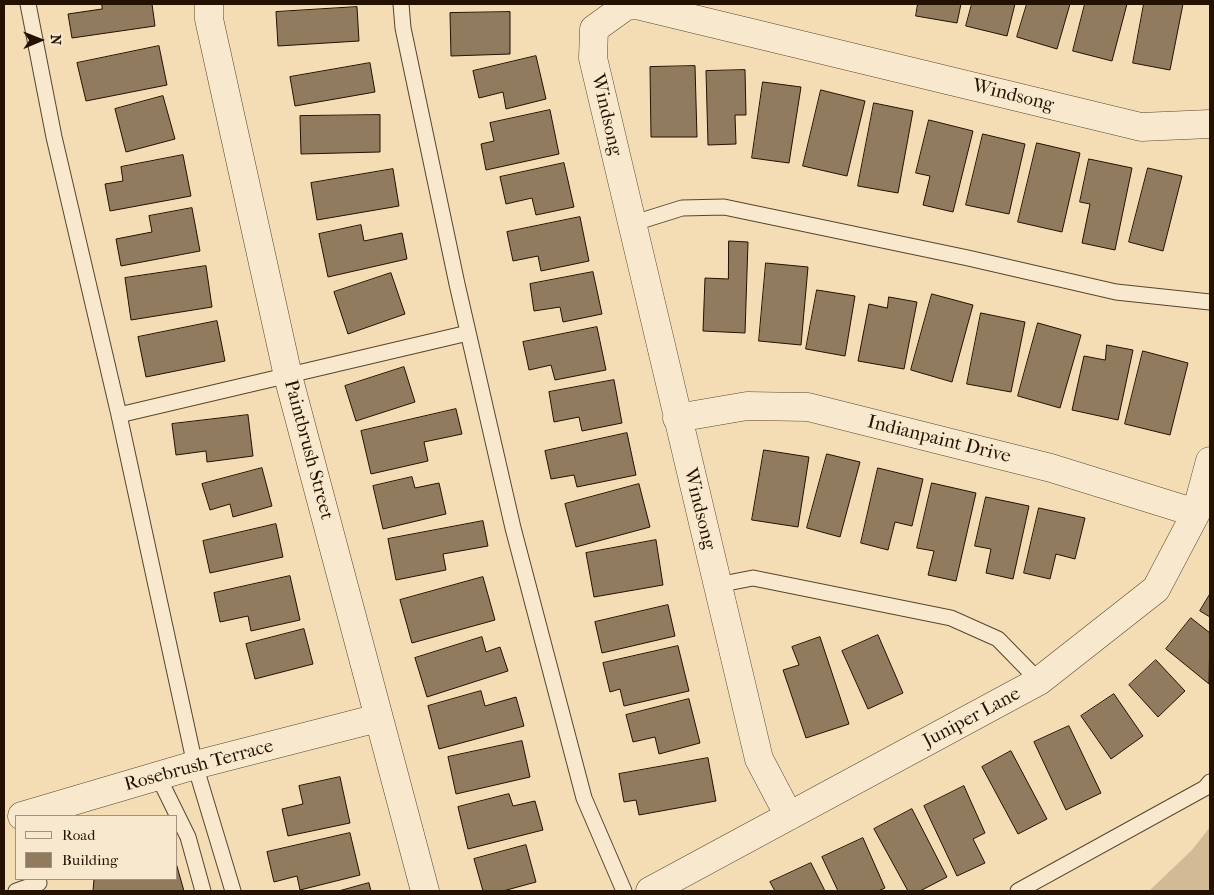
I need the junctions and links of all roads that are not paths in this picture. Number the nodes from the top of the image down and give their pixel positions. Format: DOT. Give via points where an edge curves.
graph roads {
  1 [pos="28,4"];
  2 [pos="209,4"];
  3 [pos="401,4"];
  4 [pos="1210,124"];
  5 [pos="631,224"];
  6 [pos="1210,302"];
  7 [pos="468,333"];
  8 [pos="288,376"];
  9 [pos="119,416"];
  10 [pos="677,418"];
  11 [pos="1210,461"];
  12 [pos="1196,513"];
  13 [pos="717,585"];
  14 [pos="1039,681"];
  15 [pos="378,718"];
  16 [pos="195,765"];
  17 [pos="158,776"];
  18 [pos="1210,782"];
  19 [pos="25,815"];
  20 [pos="177,815"];
  21 [pos="789,816"];
  22 [pos="178,817"];
  23 [pos="39,884"];
  24 [pos="16,891"];
  25 [pos="204,891"];
  26 [pos="233,891"];
  27 [pos="425,891"];
  28 [pos="624,891"];
  29 [pos="650,891"];
  30 [pos="1018,891"];
  1 -- 9 [label="lane" via="54,137"];
  2 -- 8 [label="street, Paintbrush Street" via="209,19"];
  3 -- 7 [label="lane" via="402,28"];
  4 -- 5 [label="street, Windsong" via="1141,127 764,35 636,5 626,6 594,29 593,58"];
  5 -- 6 [label="lane" via="682,208 724,207 1116,292"];
  5 -- 10 [label="street, Windsong"];
  7 -- 8 [label="lane"];
  7 -- 28 [label="lane" via="513,528 584,798"];
  8 -- 9 [label="lane"];
  8 -- 15 [label="street, Paintbrush Street"];
  9 -- 16 [label="lane"];
  10 -- 12 [label="street, Indianpaint Drive" via="747,406 808,407 1051,468"];
  10 -- 13 [label="street, Windsong"];
  11 -- 12 [label="street, Juniper Lane"];
  12 -- 14 [label="street, Juniper Lane" via="1156,589"];
  13 -- 14 [label="lane" via="753,578 951,618 998,639"];
  13 -- 21 [label="street, Windsong" via="759,759"];
  14 -- 21 [label="street, Juniper Lane"];
  15 -- 16 [label="street, Rosebrush Terrace"];
  15 -- 27 [label="street, Paintbrush Street"];
  16 -- 17 [label="street, Rosebrush Terrace"];
  16 -- 26 [label="lane"];
  17 -- 19 [label="street, Rosebrush Terrace"];
  17 -- 20 [label="lane"];
  18 -- 30 [label="lane" via="1205,788"];
  21 -- 29 [label="street, Juniper Lane"];
  22 -- 25 [label="lane" via="188,837"];
  23 -- 24 [label="lane"];
}
